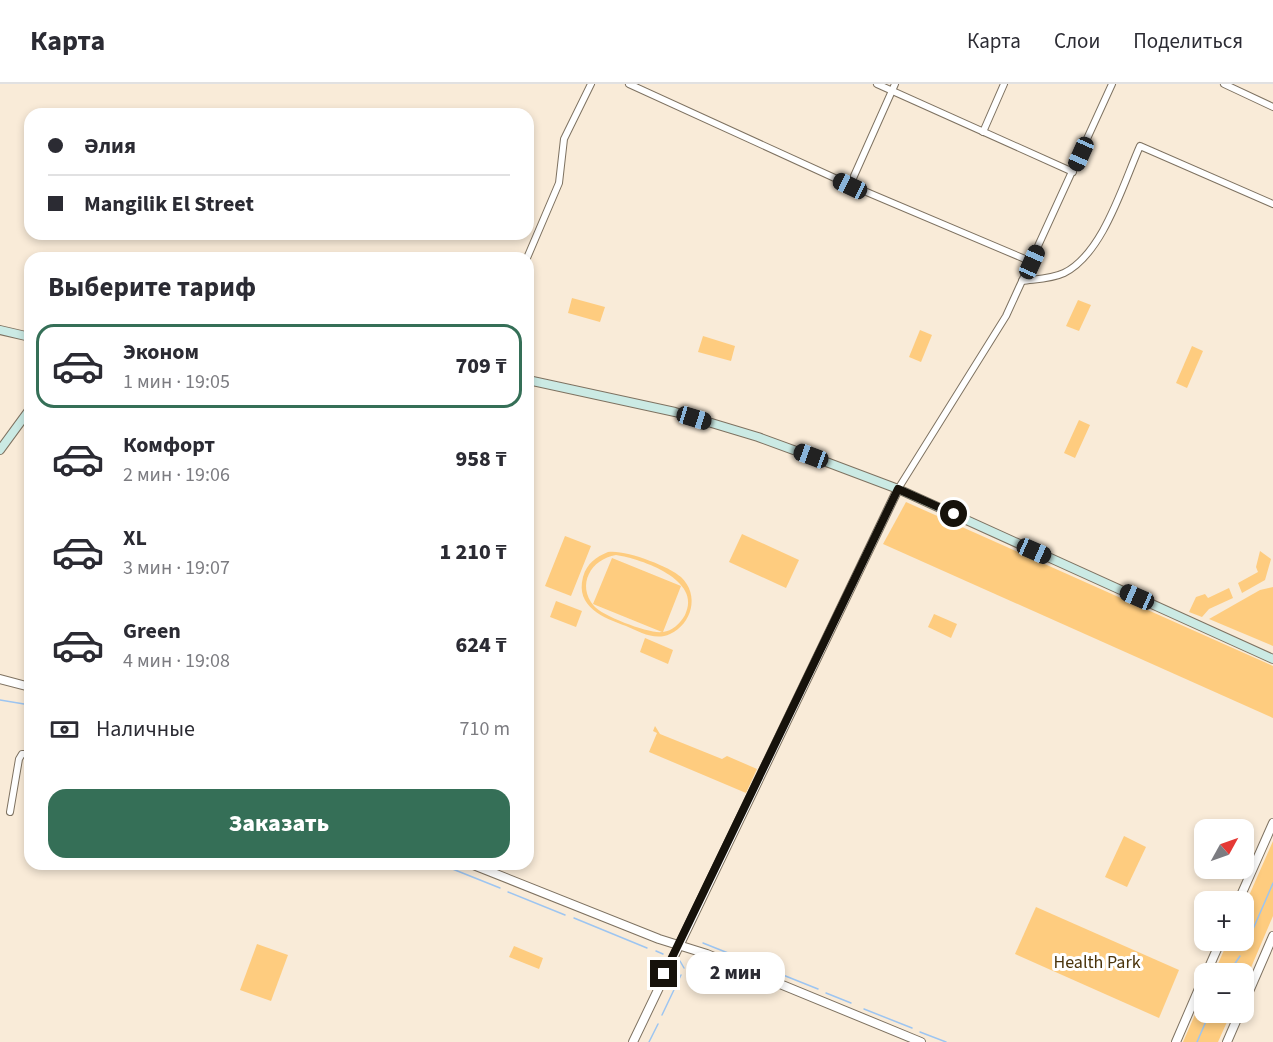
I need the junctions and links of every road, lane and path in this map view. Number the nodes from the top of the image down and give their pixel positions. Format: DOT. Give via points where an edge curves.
graph roads {
  1 [pos="591,84"];
  2 [pos="629,84"];
  3 [pos="878,84"];
  4 [pos="1004,84"];
  5 [pos="1112,84"];
  6 [pos="1224,84"];
  7 [pos="893,87"];
  8 [pos="1273,107"];
  9 [pos="983,132"];
  10 [pos="1073,172"];
  11 [pos="850,186"];
  12 [pos="1273,204"];
  13 [pos="534,240"];
  14 [pos="1032,262"];
  15 [pos="1022,281"];
  16 [pos="0,330"];
  17 [pos="24,336"];
  18 [pos="534,381"];
  19 [pos="24,417"];
  20 [pos="0,450"];
  21 [pos="898,489"];
  22 [pos="1273,659"];
  23 [pos="0,679"];
  24 [pos="24,685"];
  25 [pos="24,754"];
  26 [pos="10,812"];
  27 [pos="1273,823"];
  28 [pos="486,870"];
  29 [pos="1243,891"];
  30 [pos="1273,936"];
  31 [pos="678,945"];
  32 [pos="1254,980"];
  33 [pos="1194,1001"];
  34 [pos="1235,1023"];
  35 [pos="633,1042"];
  36 [pos="921,1042"];
  37 [pos="1176,1042"];
  38 [pos="1227,1042"];
  1 -- 13 [label="street" via="564,139 559,183"];
  2 -- 11 [label="street"];
  3 -- 7 [label="street"];
  4 -- 9 [label="street"];
  5 -- 10 [label="street"];
  6 -- 8 [label="street"];
  7 -- 9 [label="street"];
  7 -- 11 [label="street"];
  9 -- 10 [label="street"];
  10 -- 14 [label="street"];
  11 -- 14 [label="street"];
  12 -- 15 [label="street" via="1140,146 1087,256 1057,275"];
  14 -- 15 [label="street"];
  15 -- 21 [label="street" via="999,327"];
  16 -- 17 [label="main road"];
  18 -- 21 [label="main road" via="675,412 758,437"];
  19 -- 20 [label="main road"];
  21 -- 22 [label="main road"];
  21 -- 31 [label="street"];
  23 -- 24 [label="street"];
  25 -- 26 [label="street" via="19,759"];
  27 -- 29 [label="street"];
  28 -- 31 [label="street"];
  30 -- 32 [label="street"];
  31 -- 35 [label="street"];
  31 -- 36 [label="street"];
  33 -- 37 [label="street"];
  34 -- 38 [label="street"];
}
